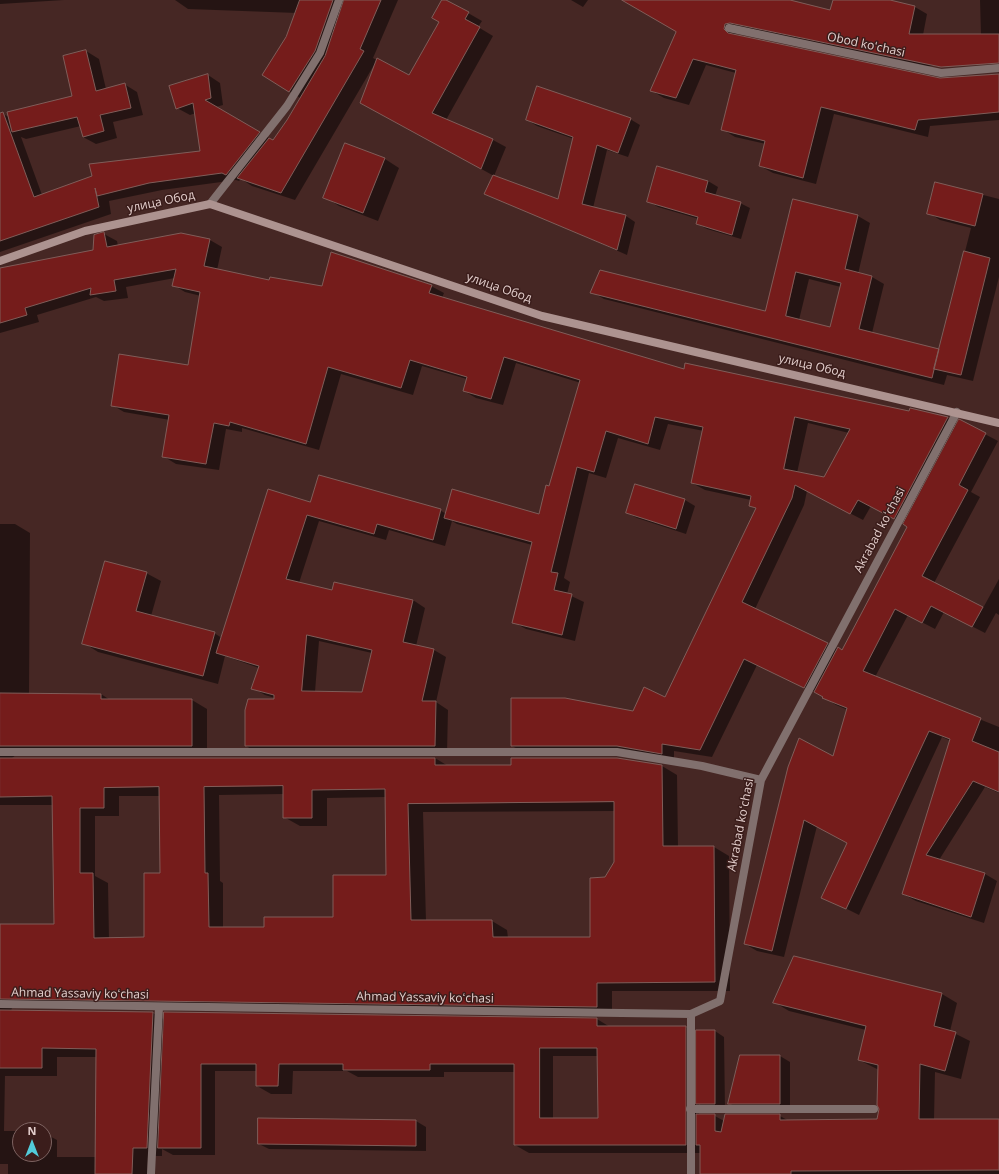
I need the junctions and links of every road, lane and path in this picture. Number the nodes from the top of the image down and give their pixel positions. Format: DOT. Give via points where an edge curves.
graph roads {
  1 [pos="339,0"];
  2 [pos="729,28"];
  3 [pos="999,68"];
  4 [pos="210,204"];
  5 [pos="0,261"];
  6 [pos="957,412"];
  7 [pos="999,423"];
  8 [pos="0,752"];
  9 [pos="761,780"];
  10 [pos="0,1004"];
  11 [pos="159,1007"];
  12 [pos="691,1014"];
  13 [pos="874,1109"];
  14 [pos="690,1110"];
  15 [pos="151,1174"];
  16 [pos="691,1174"];
  1 -- 4 [label="street" via="320,53 291,99"];
  2 -- 3 [label="street, Obod koʻchasi" via="942,73"];
  4 -- 5 [label="street, улица Обод" via="85,231"];
  4 -- 6 [label="street, улица Обод" via="542,316"];
  6 -- 7 [label="street, улица Обод"];
  6 -- 9 [label="street, Akrabad koʻchasi"];
  8 -- 9 [label="street" via="617,752 702,766"];
  9 -- 12 [label="street, Akrabad koʻchasi" via="720,1001"];
  10 -- 11 [label="street, Ahmad Yassaviy koʻchasi"];
  11 -- 12 [label="street, Ahmad Yassaviy koʻchasi"];
  11 -- 15 [label="street, Ahmad Yassaviy koʻchasi"];
  12 -- 14 [label="street"];
  13 -- 14 [label="street"];
  14 -- 16 [label="street"];
}
